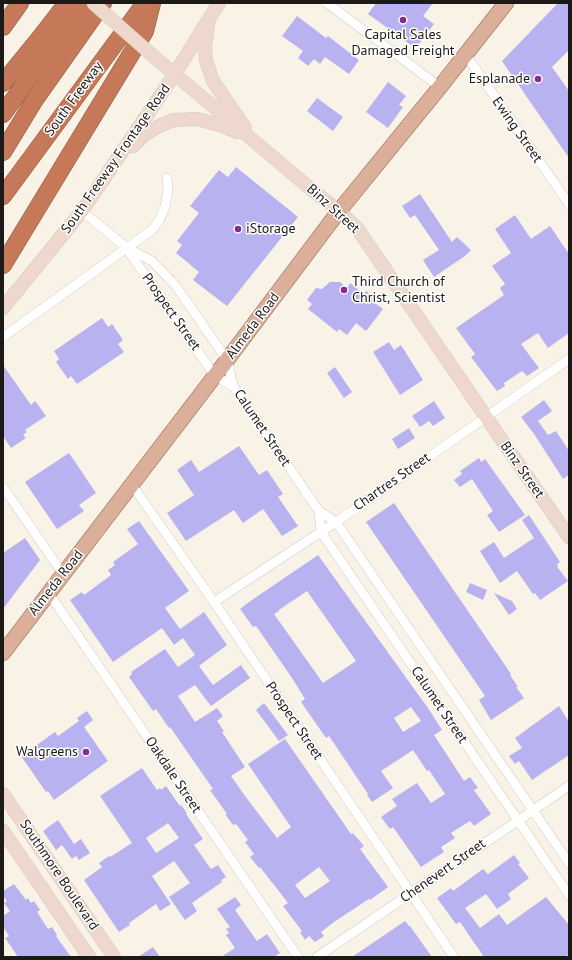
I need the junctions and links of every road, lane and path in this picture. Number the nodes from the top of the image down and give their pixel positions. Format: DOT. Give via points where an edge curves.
graph roads {
  1 [pos="20,3"];
  2 [pos="66,3"];
  3 [pos="82,3"];
  4 [pos="93,3"];
  5 [pos="103,3"];
  6 [pos="145,3"];
  7 [pos="152,3"];
  8 [pos="219,3"];
  9 [pos="327,3"];
  10 [pos="506,3"];
  11 [pos="209,19"];
  12 [pos="3,27"];
  13 [pos="466,56"];
  14 [pos="174,75"];
  15 [pos="3,83"];
  16 [pos="440,87"];
  17 [pos="3,114"];
  18 [pos="253,140"];
  19 [pos="3,152"];
  20 [pos="113,165"];
  21 [pos="167,178"];
  22 [pos="3,196"];
  23 [pos="569,204"];
  24 [pos="82,211"];
  25 [pos="339,211"];
  26 [pos="127,248"];
  27 [pos="3,265"];
  28 [pos="3,308"];
  29 [pos="3,336"];
  30 [pos="569,359"];
  31 [pos="227,360"];
  32 [pos="215,376"];
  33 [pos="233,386"];
  34 [pos="486,417"];
  35 [pos="132,485"];
  36 [pos="3,487"];
  37 [pos="319,511"];
  38 [pos="336,522"];
  39 [pos="322,532"];
  40 [pos="569,537"];
  41 [pos="62,574"];
  42 [pos="48,592"];
  43 [pos="214,602"];
  44 [pos="3,652"];
  45 [pos="569,786"];
  46 [pos="3,794"];
  47 [pos="533,810"];
  48 [pos="518,820"];
  49 [pos="23,823"];
  50 [pos="5,833"];
  51 [pos="569,863"];
  52 [pos="410,894"];
  53 [pos="569,895"];
  54 [pos="89,957"];
  55 [pos="114,957"];
  56 [pos="298,957"];
  57 [pos="317,957"];
  58 [pos="454,957"];
  1 -- 12 [label="highway"];
  2 -- 15 [label="highway"];
  3 -- 17 [label="highway"];
  4 -- 14 [label="main road, Binz Street, bridge"];
  5 -- 19 [label="highway" via="34,101"];
  6 -- 22 [label="highway, South Freeway"];
  7 -- 27 [label="highway" via="145,31"];
  8 -- 11 [label="main road, South Freeway Frontage Road"];
  9 -- 16 [label="street"];
  10 -- 13 [label="main road, Almeda Road"];
  11 -- 14 [label="main road, South Freeway Frontage Road"];
  11 -- 18 [label="main road" via="206,61 214,81"];
  13 -- 16 [label="main road, Almeda Road"];
  13 -- 23 [label="street, Ewing Street"];
  14 -- 18 [label="main road, Binz Street"];
  14 -- 20 [label="main road, South Freeway Frontage Road"];
  16 -- 25 [label="main road, Almeda Road"];
  18 -- 20 [label="main road" via="197,118 173,120 144,135"];
  18 -- 25 [label="main road, Binz Street"];
  20 -- 24 [label="main road, South Freeway Frontage Road"];
  21 -- 26 [label="street" via="166,207 160,219 152,230"];
  24 -- 26 [label="street, Prospect Street"];
  24 -- 28 [label="main road, South Freeway Frontage Road"];
  25 -- 31 [label="main road, Almeda Road"];
  25 -- 34 [label="main road, Binz Street" via="357,228"];
  26 -- 29 [label="street"];
  26 -- 31 [label="street, Prospect Street" via="152,261 176,286"];
  26 -- 32 [label="street, Prospect Street"];
  30 -- 34 [label="street, Chartres Street"];
  31 -- 32 [label="main road, Almeda Road"];
  31 -- 33 [label="street, Calumet Street"];
  32 -- 33 [label="street, Calumet Street"];
  32 -- 35 [label="main road, Almeda Road"];
  33 -- 37 [label="street, Calumet Street"];
  34 -- 38 [label="street, Chartres Street"];
  34 -- 40 [label="main road, Binz Street"];
  35 -- 41 [label="main road, Almeda Road"];
  35 -- 43 [label="street, Prospect Street"];
  36 -- 41 [label="street"];
  37 -- 38 [label="street, Calumet Street"];
  37 -- 39 [label="street, Calumet Street"];
  38 -- 39 [label="street, Chartres Street"];
  38 -- 47 [label="street, Calumet Street"];
  39 -- 43 [label="street, Chartres Street"];
  39 -- 48 [label="street, Calumet Street"];
  41 -- 42 [label="main road, Almeda Road"];
  42 -- 44 [label="main road, Almeda Road"];
  42 -- 56 [label="street, Oakdale Street"];
  43 -- 52 [label="street, Prospect Street"];
  45 -- 47 [label="street, Chenevert Street"];
  46 -- 49 [label="main road, Southmore Boulevard"];
  47 -- 48 [label="street, Chenevert Street"];
  47 -- 51 [label="street, Calumet Street"];
  48 -- 52 [label="street, Chenevert Street"];
  48 -- 53 [label="street, Calumet Street"];
  49 -- 50 [label="main road"];
  49 -- 55 [label="main road, Southmore Boulevard"];
  50 -- 54 [label="main road, Southmore Boulevard"];
  52 -- 57 [label="street, Chenevert Street"];
  52 -- 58 [label="street, Prospect Street"];
}
